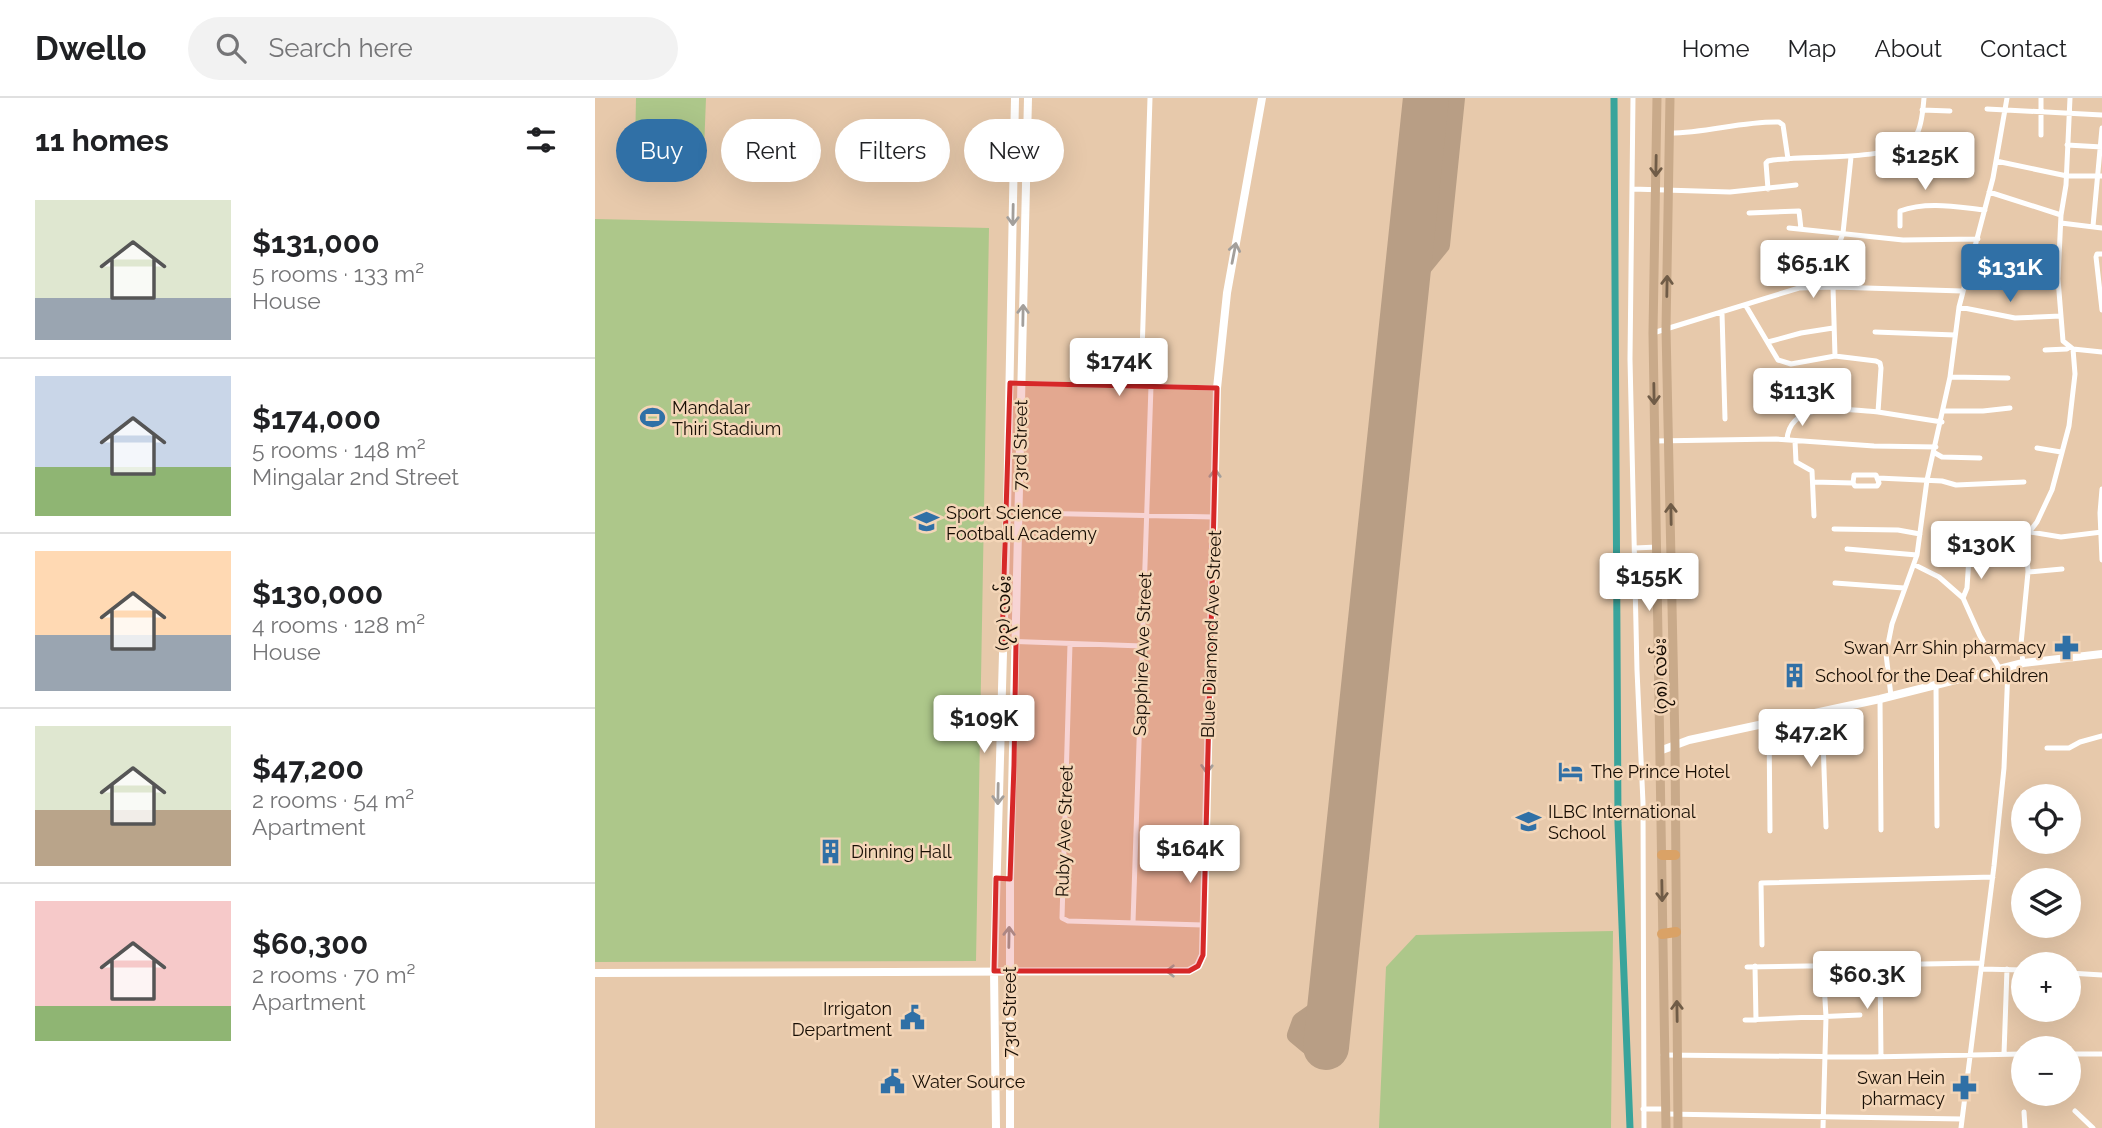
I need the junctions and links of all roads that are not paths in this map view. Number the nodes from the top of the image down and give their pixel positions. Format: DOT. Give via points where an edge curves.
graph roads {
  1 [pos="1015,98"];
  2 [pos="1028,98"];
  3 [pos="1150,98"];
  4 [pos="1262,98"];
  5 [pos="1633,98"];
  6 [pos="1657,98"];
  7 [pos="1670,98"];
  8 [pos="1924,98"];
  9 [pos="2007,98"];
  10 [pos="2041,98"];
  11 [pos="2070,98"];
  12 [pos="1987,109"];
  13 [pos="1922,110"];
  14 [pos="2005,110"];
  15 [pos="1950,111"];
  16 [pos="2041,112"];
  17 [pos="2070,114"];
  18 [pos="2102,116"];
  19 [pos="2102,128"];
  20 [pos="1670,132"];
  21 [pos="2041,135"];
  22 [pos="2067,145"];
  23 [pos="2101,147"];
  24 [pos="1851,157"];
  25 [pos="1788,159"];
  26 [pos="1996,162"];
  27 [pos="2067,176"];
  28 [pos="2100,176"];
  29 [pos="1796,185"];
  30 [pos="1632,189"];
  31 [pos="1767,189"];
  32 [pos="1656,190"];
  33 [pos="1669,190"];
  34 [pos="1989,192"];
  35 [pos="2099,206"];
  36 [pos="1985,210"];
  37 [pos="1749,213"];
  38 [pos="2061,215"];
  39 [pos="2061,223"];
  40 [pos="1900,226"];
  41 [pos="2093,226"];
  42 [pos="1789,228"];
  43 [pos="2102,228"];
  44 [pos="1801,229"];
  45 [pos="1843,233"];
  46 [pos="1978,239"];
  47 [pos="2102,254"];
  48 [pos="1833,287"];
  49 [pos="1962,291"];
  50 [pos="1746,306"];
  51 [pos="1959,307"];
  52 [pos="2102,310"];
  53 [pos="1722,313"];
  54 [pos="2061,316"];
  55 [pos="1833,328"];
  56 [pos="1666,329"];
  57 [pos="1875,332"];
  58 [pos="1653,333"];
  59 [pos="1955,335"];
  60 [pos="1768,342"];
  61 [pos="2071,348"];
  62 [pos="2045,351"];
  63 [pos="2102,352"];
  64 [pos="1835,356"];
  65 [pos="1950,377"];
  66 [pos="2008,378"];
  67 [pos="1010,383"];
  68 [pos="1021,383"];
  69 [pos="1141,386"];
  70 [pos="1151,386"];
  71 [pos="1217,388"];
  72 [pos="2010,408"];
  73 [pos="1944,411"];
  74 [pos="1878,412"];
  75 [pos="1725,419"];
  76 [pos="1942,422"];
  77 [pos="1787,440"];
  78 [pos="1655,441"];
  79 [pos="1669,441"];
  80 [pos="1795,441"];
  81 [pos="2037,448"];
  82 [pos="1936,450"];
  83 [pos="2061,452"];
  84 [pos="1980,458"];
  85 [pos="1878,478"];
  86 [pos="1927,481"];
  87 [pos="1813,482"];
  88 [pos="2024,482"];
  89 [pos="1853,483"];
  90 [pos="2102,489"];
  91 [pos="1028,513"];
  92 [pos="1147,516"];
  93 [pos="1814,516"];
  94 [pos="1214,517"];
  95 [pos="1834,529"];
  96 [pos="2030,532"];
  97 [pos="2101,532"];
  98 [pos="1920,534"];
  99 [pos="1657,547"];
  100 [pos="1635,548"];
  101 [pos="1847,549"];
  102 [pos="2026,552"];
  103 [pos="1917,555"];
  104 [pos="1950,557"];
  105 [pos="1969,557"];
  106 [pos="2102,560"];
  107 [pos="1915,565"];
  108 [pos="2061,569"];
  109 [pos="2028,572"];
  110 [pos="1835,583"];
  111 [pos="1905,588"];
  112 [pos="1963,598"];
  113 [pos="1002,641"];
  114 [pos="1016,642"];
  115 [pos="1070,644"];
  116 [pos="1142,646"];
  117 [pos="2102,654"];
  118 [pos="2022,663"];
  119 [pos="2004,668"];
  120 [pos="1936,685"];
  121 [pos="1891,696"];
  122 [pos="1880,699"];
  123 [pos="1822,710"];
  124 [pos="1769,722"];
  125 [pos="2102,736"];
  126 [pos="1675,744"];
  127 [pos="2047,748"];
  128 [pos="1662,750"];
  129 [pos="1937,825"];
  130 [pos="1826,827"];
  131 [pos="1881,830"];
  132 [pos="1770,831"];
  133 [pos="1662,855"];
  134 [pos="1675,855"];
  135 [pos="1993,877"];
  136 [pos="996,878"];
  137 [pos="1010,879"];
  138 [pos="1133,922"];
  139 [pos="1203,925"];
  140 [pos="1676,932"];
  141 [pos="1663,933"];
  142 [pos="1762,945"];
  143 [pos="1823,965"];
  144 [pos="1880,965"];
  145 [pos="1755,966"];
  146 [pos="1982,966"];
  147 [pos="1747,967"];
  148 [pos="2007,969"];
  149 [pos="2011,969"];
  150 [pos="993,971"];
  151 [pos="1009,971"];
  152 [pos="595,973"];
  153 [pos="2081,974"];
  154 [pos="2102,975"];
  155 [pos="1860,1015"];
  156 [pos="1826,1017"];
  157 [pos="1745,1020"];
  158 [pos="1756,1020"];
  159 [pos="1972,1054"];
  160 [pos="2004,1054"];
  161 [pos="2011,1054"];
  162 [pos="2081,1054"];
  163 [pos="2102,1054"];
  164 [pos="1663,1055"];
  165 [pos="1677,1055"];
  166 [pos="1826,1056"];
  167 [pos="1881,1057"];
  168 [pos="1643,1109"];
  169 [pos="1665,1111"];
  170 [pos="2075,1111"];
  171 [pos="2024,1112"];
  172 [pos="1678,1114"];
  173 [pos="1823,1116"];
  174 [pos="1962,1119"];
  175 [pos="996,1128"];
  176 [pos="1010,1128"];
  177 [pos="1644,1128"];
  178 [pos="1666,1128"];
  179 [pos="1678,1128"];
  180 [pos="1823,1128"];
  181 [pos="1961,1128"];
  182 [pos="2025,1128"];
  183 [pos="2093,1128"];
  1 -- 67 [label="main road, (၇၃) လမ်း, one-way"];
  68 -- 2 [label="main road, 73rd Street, one-way"];
  3 -- 69 [label="street"];
  71 -- 4 [label="main road, Blue Diamond Ave Street, one-way" via="1227,293"];
  5 -- 30 [label="street"];
  6 -- 32 [label="main road, (၇၈) လမ်း, one-way"];
  7 -- 20 [label="main road, (၇၈) လမ်း"];
  8 -- 13 [label="street"];
  9 -- 14 [label="street"];
  10 -- 16 [label="street"];
  11 -- 17 [label="street"];
  12 -- 14 [label="street"];
  13 -- 15 [label="street"];
  13 -- 24 [label="street" via="1919,132 1911,141"];
  14 -- 16 [label="street"];
  14 -- 26 [label="street"];
  16 -- 17 [label="street"];
  16 -- 21 [label="street"];
  17 -- 18 [label="street"];
  17 -- 22 [label="street"];
  19 -- 23 [label="street"];
  20 -- 25 [label="street" via="1779,122"];
  20 -- 33 [label="main road, (၇၈) လမ်း"];
  22 -- 23 [label="street"];
  22 -- 27 [label="street"];
  23 -- 28 [label="street"];
  24 -- 25 [label="street"];
  24 -- 45 [label="street"];
  25 -- 31 [label="street" via="1766,163"];
  26 -- 27 [label="street"];
  26 -- 34 [label="street"];
  27 -- 28 [label="street"];
  27 -- 38 [label="street"];
  28 -- 35 [label="street"];
  29 -- 31 [label="street"];
  30 -- 32 [label="street"];
  30 -- 100 [label="street"];
  31 -- 33 [label="street"];
  32 -- 33 [label="street"];
  32 -- 58 [label="main road, (၇၈) လမ်း"];
  56 -- 33 [label="main road, (၇၈) လမ်း, one-way"];
  34 -- 36 [label="street"];
  34 -- 38 [label="street"];
  35 -- 41 [label="street"];
  36 -- 40 [label="street" via="1911,207 1900,211"];
  36 -- 46 [label="street"];
  37 -- 44 [label="street" via="1799,211"];
  38 -- 39 [label="street"];
  39 -- 41 [label="street"];
  39 -- 54 [label="street" via="2057,279"];
  41 -- 43 [label="street"];
  42 -- 44 [label="street"];
  44 -- 45 [label="street"];
  45 -- 46 [label="street" via="1903,240"];
  45 -- 48 [label="street"];
  46 -- 49 [label="street"];
  47 -- 52 [label="street" via="2096,257"];
  48 -- 49 [label="street"];
  48 -- 50 [label="street" via="1798,288"];
  48 -- 55 [label="street"];
  49 -- 51 [label="street"];
  50 -- 53 [label="street"];
  50 -- 60 [label="street"];
  51 -- 54 [label="street" via="2015,318"];
  51 -- 59 [label="street"];
  53 -- 56 [label="street"];
  53 -- 75 [label="street"];
  54 -- 61 [label="street" via="2063,341"];
  55 -- 60 [label="street"];
  55 -- 64 [label="street"];
  56 -- 58 [label="street"];
  56 -- 79 [label="main road, (၇၈) လမ်း"];
  57 -- 59 [label="street"];
  58 -- 78 [label="main road, (၇၈) လမ်း, one-way"];
  59 -- 65 [label="street"];
  60 -- 64 [label="street" via="1785,364"];
  61 -- 62 [label="street"];
  61 -- 63 [label="street"];
  61 -- 83 [label="street" via="2075,374 2072,406"];
  64 -- 74 [label="street" via="1880,363"];
  65 -- 66 [label="street"];
  65 -- 73 [label="street"];
  67 -- 68 [label="street"];
  67 -- 113 [label="main road, (၇၃) လမ်း"];
  68 -- 69 [label="street"];
  68 -- 114 [label="main road, 73rd Street"];
  69 -- 70 [label="street"];
  70 -- 71 [label="street"];
  70 -- 92 [label="street, Sapphire Ave Street"];
  94 -- 71 [label="main road, Blue Diamond Ave Street, one-way"];
  72 -- 73 [label="street"];
  73 -- 76 [label="street"];
  74 -- 76 [label="street"];
  74 -- 77 [label="street" via="1839,409 1801,415 1787,429"];
  76 -- 82 [label="street"];
  77 -- 79 [label="street"];
  77 -- 80 [label="street"];
  78 -- 79 [label="street"];
  78 -- 99 [label="main road, (၇၈) လမ်း"];
  126 -- 79 [label="main road, (၇၈) လမ်း, one-way"];
  80 -- 82 [label="street"];
  80 -- 87 [label="street" via="1796,462 1810,468"];
  81 -- 83 [label="street"];
  82 -- 84 [label="street" via="1942,457"];
  82 -- 86 [label="street"];
  83 -- 96 [label="street" via="2052,490"];
  85 -- 86 [label="street"];
  85 -- 89 [label="street" via="1854,475"];
  85 -- 89 [label="street" via="1877,486"];
  86 -- 88 [label="street" via="1956,485"];
  86 -- 98 [label="street"];
  87 -- 89 [label="street"];
  87 -- 93 [label="street"];
  90 -- 97 [label="street"];
  91 -- 92 [label="street"];
  92 -- 94 [label="street"];
  92 -- 116 [label="street, Sapphire Ave Street"];
  94 -- 139 [label="main road, Blue Diamond Ave Street, one-way"];
  95 -- 98 [label="street"];
  96 -- 97 [label="street" via="2061,537"];
  96 -- 102 [label="street"];
  97 -- 106 [label="street"];
  98 -- 103 [label="street"];
  99 -- 100 [label="street"];
  99 -- 128 [label="main road, (၇၈) လမ်း"];
  100 -- 168 [label="street" via="1643,803"];
  101 -- 103 [label="street"];
  102 -- 105 [label="street"];
  102 -- 109 [label="street"];
  103 -- 107 [label="street"];
  104 -- 105 [label="street"];
  105 -- 112 [label="street"];
  107 -- 111 [label="street"];
  107 -- 112 [label="street"];
  108 -- 109 [label="street"];
  109 -- 118 [label="street"];
  110 -- 111 [label="street"];
  111 -- 121 [label="street" via="1886,654"];
  112 -- 119 [label="street" via="1980,636"];
  113 -- 114 [label="street"];
  113 -- 136 [label="main road, (၇၃) လမ်း, one-way"];
  114 -- 115 [label="street"];
  114 -- 137 [label="main road, 73rd Street"];
  115 -- 116 [label="street"];
  115 -- 138 [label="street, Ruby Ave Street" via="1062,917 1068,921"];
  116 -- 138 [label="street, Sapphire Ave Street"];
  117 -- 118 [label="main road"];
  118 -- 119 [label="main road"];
  119 -- 120 [label="main road"];
  119 -- 135 [label="street" via="2004,768"];
  120 -- 121 [label="main road"];
  120 -- 129 [label="street"];
  121 -- 122 [label="main road"];
  122 -- 123 [label="main road"];
  122 -- 131 [label="street"];
  123 -- 124 [label="main road"];
  123 -- 130 [label="street"];
  124 -- 126 [label="main road"];
  124 -- 132 [label="street"];
  125 -- 127 [label="street" via="2070,748"];
  126 -- 128 [label="main road"];
  126 -- 134 [label="main road, (၇၈) လမ်း"];
  128 -- 133 [label="main road, (၇၈) လမ်း"];
  133 -- 134 [label="highway"];
  133 -- 141 [label="main road, (၇၈) လမ်း, one-way"];
  134 -- 140 [label="main road, (၇၈) လမ်း"];
  135 -- 142 [label="street" via="1761,883"];
  135 -- 146 [label="street"];
  136 -- 137 [label="main road"];
  136 -- 150 [label="main road, (၇၃) လမ်း"];
  151 -- 137 [label="main road, 73rd Street, one-way"];
  138 -- 139 [label="street, Ruby Ave Street"];
  139 -- 151 [label="main road, Blue Diamond Ave Street, one-way" via="1203,955 1189,971"];
  140 -- 141 [label="highway"];
  165 -- 140 [label="main road, (၇၈) လမ်း, one-way"];
  141 -- 164 [label="main road, (၇၈) လမ်း"];
  143 -- 144 [label="street"];
  143 -- 145 [label="street"];
  143 -- 156 [label="street"];
  144 -- 146 [label="street"];
  144 -- 167 [label="street"];
  145 -- 147 [label="street"];
  145 -- 158 [label="street"];
  146 -- 148 [label="street"];
  146 -- 159 [label="street"];
  148 -- 149 [label="street"];
  148 -- 160 [label="street"];
  150 -- 151 [label="main road, Blue Diamond Ave Street"];
  150 -- 152 [label="main road, Blue Diamond Ave Street"];
  150 -- 175 [label="main road, (၇၃) လမ်း"];
  151 -- 176 [label="main road, 73rd Street"];
  153 -- 154 [label="street"];
  155 -- 156 [label="street"];
  156 -- 158 [label="street"];
  156 -- 166 [label="street"];
  157 -- 158 [label="street"];
  159 -- 160 [label="street"];
  159 -- 167 [label="street"];
  159 -- 174 [label="street"];
  160 -- 161 [label="street"];
  162 -- 163 [label="street"];
  164 -- 165 [label="street"];
  164 -- 169 [label="main road, (၇၈) လမ်း"];
  165 -- 166 [label="street"];
  165 -- 172 [label="main road, (၇၈) လမ်း"];
  166 -- 167 [label="street"];
  166 -- 173 [label="street"];
  168 -- 169 [label="street"];
  168 -- 177 [label="street"];
  169 -- 172 [label="street"];
  169 -- 178 [label="main road, (၇၈) လမ်း"];
  170 -- 183 [label="street"];
  171 -- 182 [label="street"];
  172 -- 173 [label="street"];
  172 -- 179 [label="main road, (၇၈) လမ်း"];
  173 -- 174 [label="street"];
  173 -- 180 [label="street"];
  174 -- 181 [label="street"];
}
